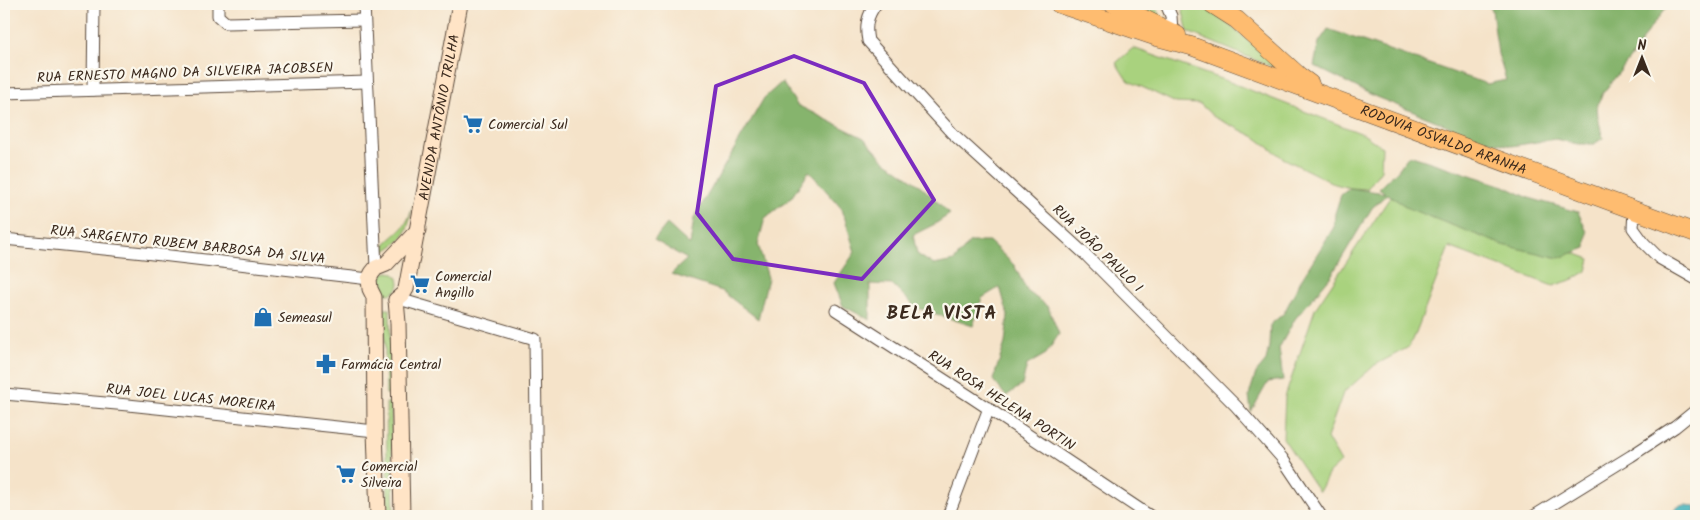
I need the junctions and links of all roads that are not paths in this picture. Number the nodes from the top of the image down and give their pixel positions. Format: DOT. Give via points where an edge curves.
graph roads {
  1 [pos="94,4"];
  2 [pos="218,4"];
  3 [pos="364,4"];
  4 [pos="460,4"];
  5 [pos="876,4"];
  6 [pos="1060,4"];
  7 [pos="1114,4"];
  8 [pos="1166,4"];
  9 [pos="1212,4"];
  10 [pos="364,20"];
  11 [pos="1172,32"];
  12 [pos="1191,46"];
  13 [pos="367,82"];
  14 [pos="94,90"];
  15 [pos="4,93"];
  16 [pos="1325,95"];
  17 [pos="1634,211"];
  18 [pos="418,230"];
  19 [pos="1696,233"];
  20 [pos="4,239"];
  21 [pos="377,271"];
  22 [pos="1696,279"];
  23 [pos="407,280"];
  24 [pos="374,297"];
  25 [pos="398,299"];
  26 [pos="836,310"];
  27 [pos="4,394"];
  28 [pos="989,408"];
  29 [pos="1696,410"];
  30 [pos="375,432"];
  31 [pos="378,516"];
  32 [pos="402,516"];
  33 [pos="537,516"];
  34 [pos="948,516"];
  35 [pos="1150,516"];
  36 [pos="1321,516"];
  37 [pos="1534,516"];
  1 -- 14 [label="street"];
  2 -- 10 [label="street" via="218,16 226,23"];
  3 -- 10 [label="street"];
  4 -- 18 [label="main road, AVENIDA ANTÔNIO TRILHA"];
  5 -- 36 [label="street, RUA JOÃO PAULO I" via="867,20 868,41 952,133 1087,256 1236,406 1282,458"];
  6 -- 12 [label="highway, RODOVIA OSVALDO ARANHA"];
  7 -- 11 [label="highway, RODOVIA OSVALDO ARANHA"];
  8 -- 11 [label="street"];
  9 -- 16 [label="highway" via="1238,20 1299,76"];
  10 -- 13 [label="street"];
  11 -- 12 [label="highway, RODOVIA OSVALDO ARANHA"];
  12 -- 16 [label="highway, RODOVIA OSVALDO ARANHA"];
  13 -- 14 [label="street, RUA ERNESTO MAGNO DA SILVEIRA JACOBSEN"];
  13 -- 21 [label="street"];
  14 -- 15 [label="street, RUA ERNESTO MAGNO DA SILVEIRA JACOBSEN"];
  16 -- 17 [label="highway, RODOVIA OSVALDO ARANHA"];
  17 -- 19 [label="highway, RODOVIA OSVALDO ARANHA"];
  17 -- 22 [label="street" via="1633,228 1644,243 1660,258"];
  18 -- 21 [label="main road"];
  18 -- 23 [label="main road, AVENIDA ANTÔNIO TRILHA"];
  20 -- 21 [label="street, RUA SARGENTO RUBEM BARBOSA DA SILVA"];
  21 -- 23 [label="main road" via="399,268"];
  21 -- 24 [label="main road" via="370,289"];
  23 -- 25 [label="main road, AVENIDA ANTÔNIO TRILHA" via="406,289"];
  24 -- 25 [label="main road" via="384,302"];
  24 -- 30 [label="main road"];
  25 -- 32 [label="main road, AVENIDA ANTÔNIO TRILHA"];
  25 -- 33 [label="street" via="535,339"];
  26 -- 28 [label="street, RUA ROSA HELENA PORTIN"];
  27 -- 30 [label="street, RUA JOEL LUCAS MOREIRA"];
  28 -- 34 [label="street"];
  28 -- 35 [label="street, RUA ROSA HELENA PORTIN"];
  29 -- 37 [label="street" via="1631,456"];
  30 -- 31 [label="main road"];
}
